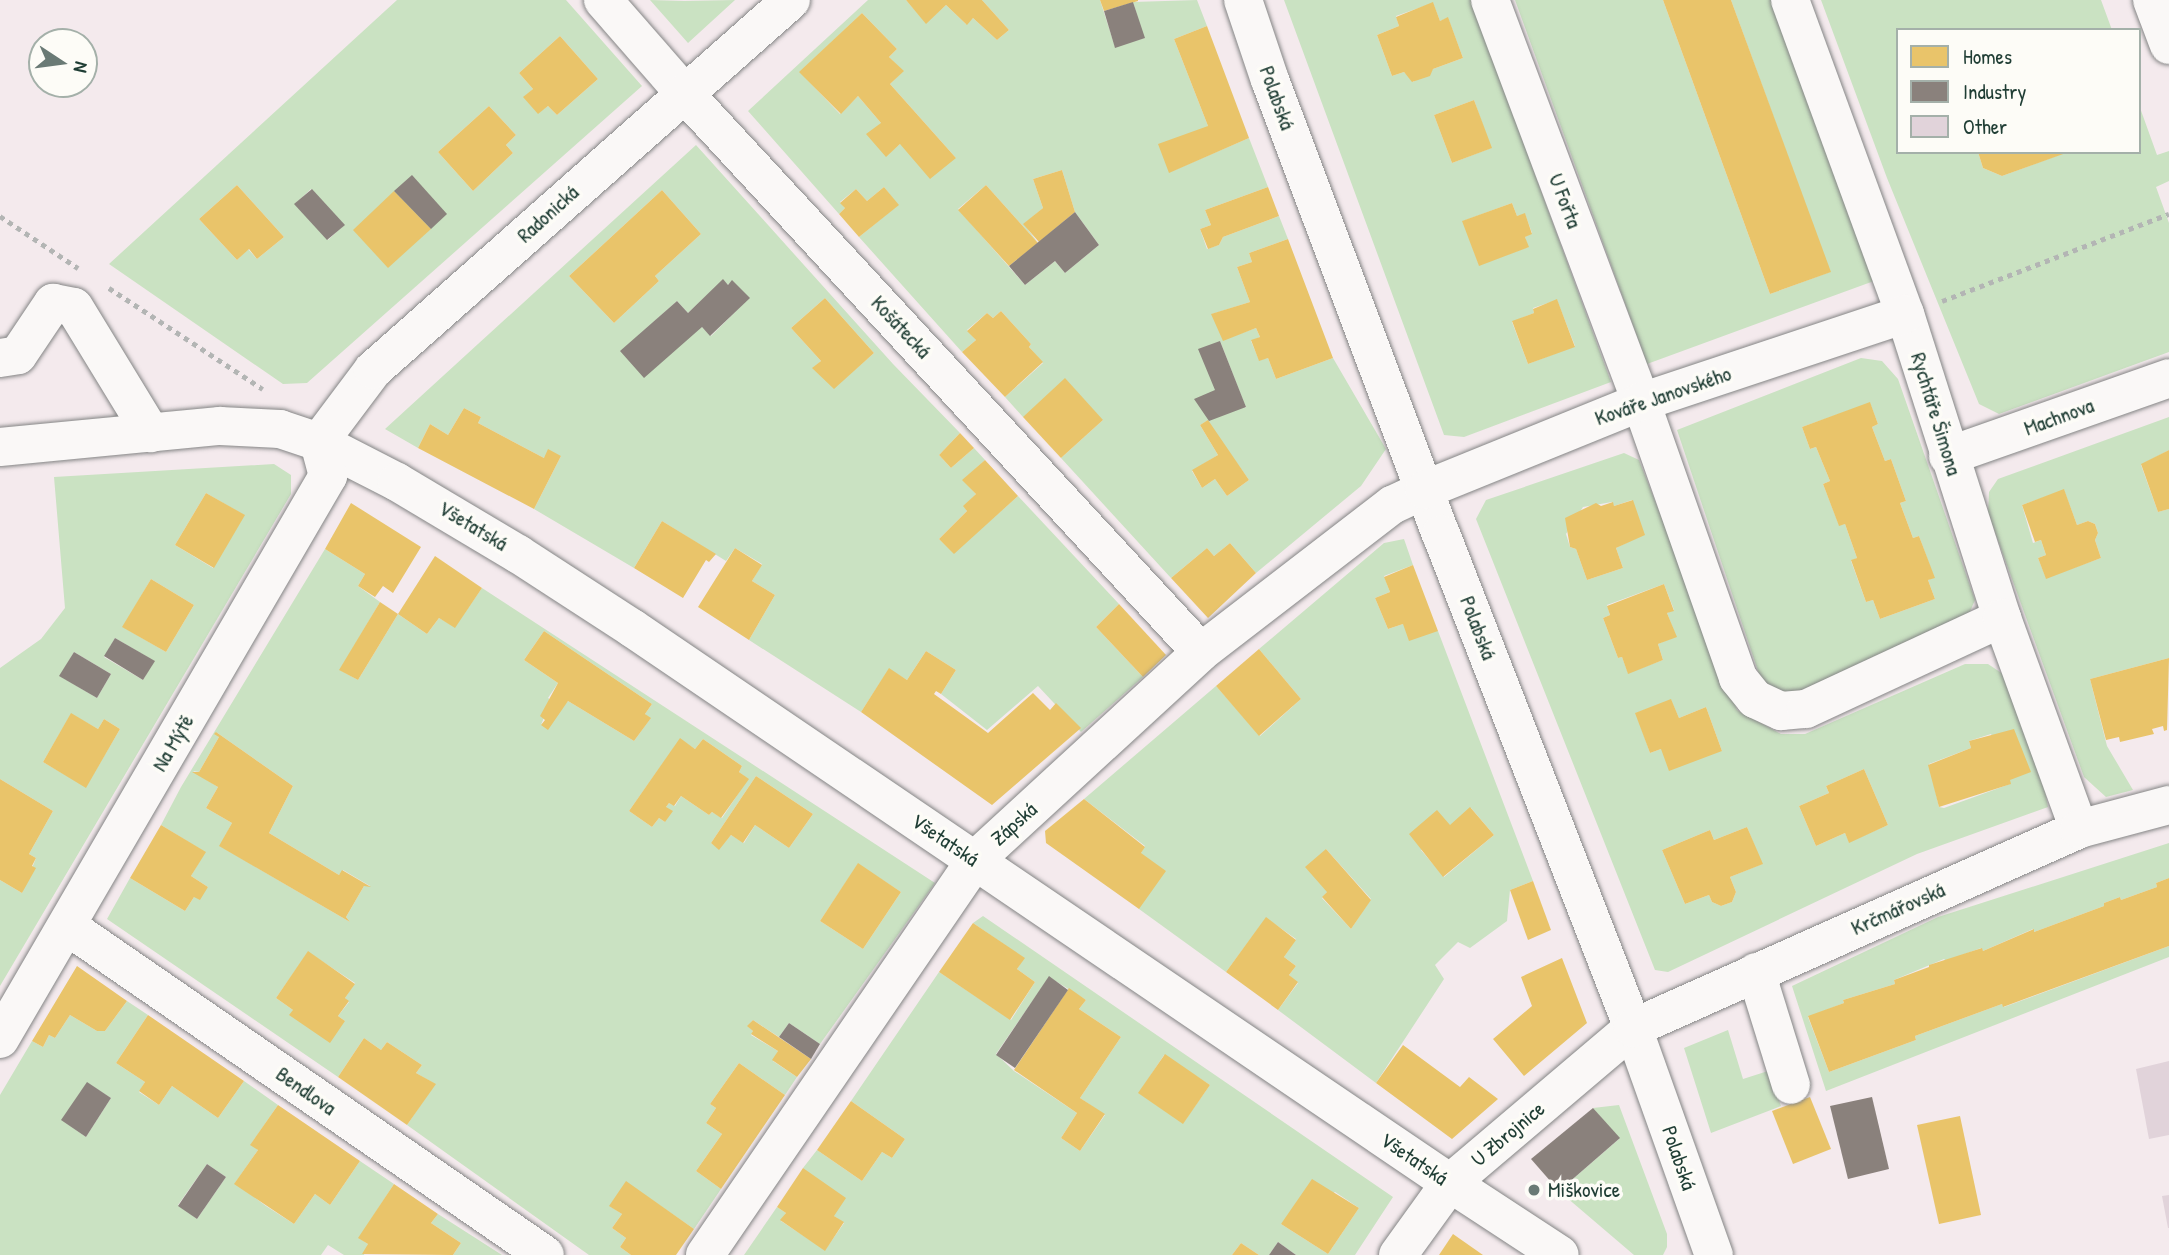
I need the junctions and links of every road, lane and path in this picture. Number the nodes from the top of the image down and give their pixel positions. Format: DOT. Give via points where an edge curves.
graph roads {
  1 [pos="603,0"];
  2 [pos="791,0"];
  3 [pos="1243,0"];
  4 [pos="1490,0"];
  5 [pos="1790,0"];
  6 [pos="2152,0"];
  7 [pos="2169,45"];
  8 [pos="684,93"];
  9 [pos="2169,214"];
  10 [pos="0,216"];
  11 [pos="80,269"];
  12 [pos="103,284"];
  13 [pos="1919,309"];
  14 [pos="0,358"];
  15 [pos="2169,377"];
  16 [pos="273,398"];
  17 [pos="1641,402"];
  18 [pos="151,433"];
  19 [pos="319,442"];
  20 [pos="0,447"];
  21 [pos="1948,456"];
  22 [pos="1424,489"];
  23 [pos="2002,618"];
  24 [pos="1201,652"];
  25 [pos="2169,805"];
  26 [pos="2080,829"];
  27 [pos="975,860"];
  28 [pos="67,926"];
  29 [pos="1756,972"];
  30 [pos="1633,1028"];
  31 [pos="0,1039"];
  32 [pos="1791,1085"];
  33 [pos="1450,1183"];
  34 [pos="545,1255"];
  35 [pos="705,1255"];
  36 [pos="1398,1255"];
  37 [pos="1560,1255"];
  38 [pos="1714,1255"];
  1 -- 8 [label="street, Košátecká"];
  2 -- 8 [label="street, Radonická"];
  3 -- 22 [label="street, Polabská"];
  4 -- 17 [label="street, U Fořta"];
  5 -- 13 [label="street, Rychtáře Šimona"];
  6 -- 7 [label="street"];
  8 -- 19 [label="street, Radonická" via="373,370"];
  8 -- 24 [label="street, Košátecká"];
  9 -- 13 [label="path"];
  10 -- 11 [label="path"];
  12 -- 16 [label="path"];
  13 -- 17 [label="street, Kováře Janovského"];
  13 -- 21 [label="street, Rychtáře Šimona"];
  14 -- 18 [label="street" via="18,355 53,303 74,307"];
  15 -- 21 [label="street, Machnova"];
  17 -- 22 [label="street, Kováře Janovského"];
  17 -- 23 [label="street" via="1738,678 1755,699 1781,711 1806,709"];
  18 -- 19 [label="street, Všetatská" via="220,426 280,429"];
  18 -- 20 [label="street, Všetatská"];
  19 -- 27 [label="street, Všetatská" via="518,554"];
  19 -- 28 [label="street, Na Mýtě" via="328,476"];
  21 -- 23 [label="street, Rychtáře Šimona"];
  22 -- 24 [label="street, Zápská" via="1392,505"];
  22 -- 30 [label="street, Polabská"];
  23 -- 26 [label="street, Rychtáře Šimona"];
  24 -- 27 [label="street, Zápská"];
  25 -- 26 [label="street, Krčmářovská"];
  26 -- 29 [label="street, Krčmářovská"];
  27 -- 33 [label="street, Všetatská"];
  27 -- 35 [label="street, Zápská"];
  28 -- 31 [label="street, Na Mýtě"];
  28 -- 34 [label="street, Bendlova"];
  29 -- 30 [label="street, Krčmářovská"];
  29 -- 32 [label="street"];
  30 -- 33 [label="street, U Zbrojnice"];
  30 -- 38 [label="street, Polabská"];
  33 -- 36 [label="street, U Zbrojnice"];
  33 -- 37 [label="street, Všetatská"];
}
